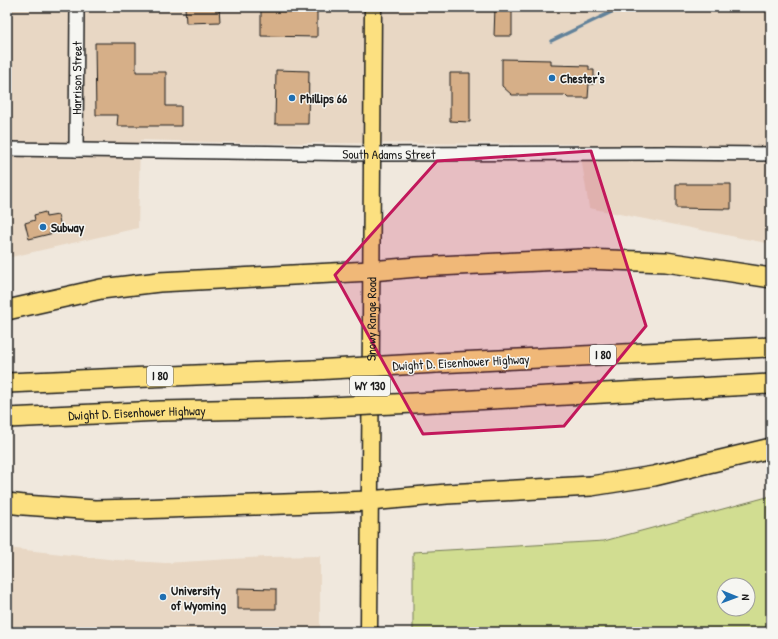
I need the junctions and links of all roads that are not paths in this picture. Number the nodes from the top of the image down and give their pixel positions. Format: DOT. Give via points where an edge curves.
graph roads {
  1 [pos="77,7"];
  2 [pos="373,7"];
  3 [pos="7,149"];
  4 [pos="76,150"];
  5 [pos="372,154"];
  6 [pos="771,154"];
  7 [pos="371,271"];
  8 [pos="771,278"];
  9 [pos="7,310"];
  10 [pos="771,347"];
  11 [pos="7,383"];
  12 [pos="771,384"];
  13 [pos="7,418"];
  14 [pos="771,448"];
  15 [pos="369,501"];
  16 [pos="7,503"];
  17 [pos="368,632"];
  1 -- 4 [label="street, Harrison Street"];
  2 -- 5 [label="main road, Snowy Range Road / WY 130"];
  3 -- 4 [label="street, South Adams Street"];
  4 -- 5 [label="street, South Adams Street"];
  5 -- 6 [label="street, South Adams Street"];
  5 -- 7 [label="main road, Snowy Range Road / WY 130"];
  7 -- 8 [label="highway" via="582,259 666,262"];
  7 -- 9 [label="highway" via="159,282 102,289"];
  7 -- 15 [label="main road, Snowy Range Road / WY 130"];
  10 -- 11 [label="highway, Dwight D. Eisenhower Highway / I 80, bridge"];
  12 -- 13 [label="highway, Dwight D. Eisenhower Highway, bridge" via="308,408"];
  14 -- 15 [label="highway" via="654,476 591,486"];
  15 -- 16 [label="highway" via="95,510"];
  15 -- 17 [label="main road, Snowy Range Road / WY 130"];
}
